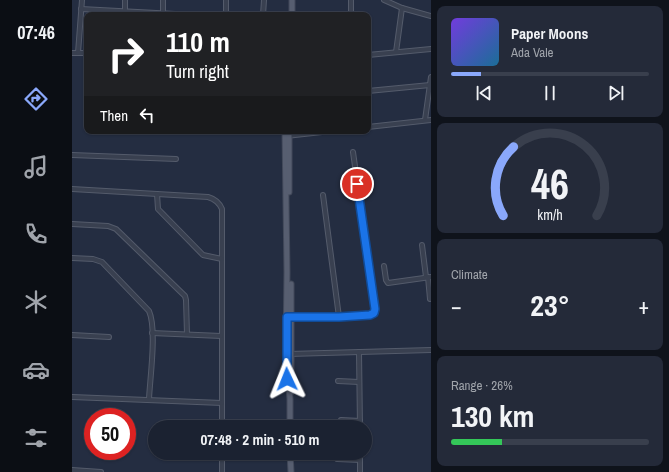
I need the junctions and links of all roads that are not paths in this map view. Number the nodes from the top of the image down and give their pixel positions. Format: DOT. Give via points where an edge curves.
graph roads {
  1 [pos="82,0"];
  2 [pos="125,0"];
  3 [pos="163,0"];
  4 [pos="226,0"];
  5 [pos="264,0"];
  6 [pos="292,0"];
  7 [pos="351,0"];
  8 [pos="384,0"];
  9 [pos="402,8"];
  10 [pos="81,9"];
  11 [pos="125,12"];
  12 [pos="163,12"];
  13 [pos="226,12"];
  14 [pos="263,12"];
  15 [pos="292,12"];
  16 [pos="351,12"];
  17 [pos="431,16"];
  18 [pos="431,49"];
  19 [pos="396,52"];
  20 [pos="72,53"];
  21 [pos="78,53"];
  22 [pos="84,53"];
  23 [pos="371,55"];
  24 [pos="431,77"];
  25 [pos="430,85"];
  26 [pos="371,91"];
  27 [pos="426,120"];
  28 [pos="431,120"];
  29 [pos="371,127"];
  30 [pos="287,134"];
  31 [pos="353,152"];
  32 [pos="72,155"];
  33 [pos="176,159"];
  34 [pos="72,189"];
  35 [pos="157,194"];
  36 [pos="323,195"];
  37 [pos="72,224"];
  38 [pos="422,245"];
  39 [pos="72,258"];
  40 [pos="222,260"];
  41 [pos="384,266"];
  42 [pos="428,277"];
  43 [pos="430,299"];
  44 [pos="289,317"];
  45 [pos="339,317"];
  46 [pos="152,332"];
  47 [pos="187,334"];
  48 [pos="72,335"];
  49 [pos="221,336"];
  50 [pos="109,337"];
  51 [pos="431,350"];
  52 [pos="359,352"];
  53 [pos="289,354"];
  54 [pos="338,381"];
  55 [pos="359,382"];
  56 [pos="72,397"];
  57 [pos="149,399"];
  58 [pos="222,403"];
  59 [pos="222,420"];
  60 [pos="290,420"];
  61 [pos="360,420"];
  62 [pos="222,460"];
  63 [pos="290,460"];
  64 [pos="360,460"];
  65 [pos="72,470"];
  66 [pos="101,472"];
  67 [pos="222,472"];
  68 [pos="291,472"];
  69 [pos="360,472"];
  1 -- 10 [label="street"];
  2 -- 11 [label="street"];
  3 -- 12 [label="street"];
  4 -- 13 [label="street"];
  5 -- 14 [label="street"];
  6 -- 15 [label="main road"];
  7 -- 16 [label="street"];
  8 -- 9 [label="street"];
  9 -- 17 [label="street"];
  9 -- 19 [label="street"];
  10 -- 11 [label="street"];
  10 -- 21 [label="street"];
  18 -- 19 [label="street"];
  19 -- 23 [label="street"];
  20 -- 21 [label="street"];
  21 -- 22 [label="street"];
  24 -- 25 [label="street"];
  25 -- 26 [label="street"];
  25 -- 27 [label="street"];
  27 -- 28 [label="street"];
  27 -- 29 [label="street"];
  30 -- 44 [label="main road"];
  31 -- 45 [label="street" via="375,310 372,315"];
  32 -- 33 [label="street"];
  34 -- 35 [label="street"];
  35 -- 40 [label="street" via="158,209 203,255"];
  35 -- 40 [label="street" via="208,197 216,201 222,209"];
  36 -- 45 [label="street"];
  37 -- 47 [label="street" via="108,226 122,234 184,296"];
  38 -- 42 [label="street"];
  39 -- 46 [label="street" via="102,262 149,311"];
  40 -- 49 [label="street"];
  41 -- 42 [label="street" via="388,283"];
  42 -- 43 [label="street"];
  44 -- 45 [label="street"];
  44 -- 53 [label="main road"];
  46 -- 47 [label="street"];
  46 -- 57 [label="street"];
  47 -- 49 [label="street"];
  48 -- 50 [label="street"];
  49 -- 58 [label="street"];
  51 -- 52 [label="street"];
  52 -- 53 [label="street"];
  52 -- 55 [label="street"];
  53 -- 60 [label="main road"];
  54 -- 55 [label="street"];
  55 -- 61 [label="street"];
  56 -- 57 [label="street"];
  57 -- 58 [label="street"];
  58 -- 59 [label="street"];
  62 -- 67 [label="street"];
  63 -- 68 [label="main road"];
  64 -- 69 [label="street"];
  65 -- 66 [label="street"];
}
